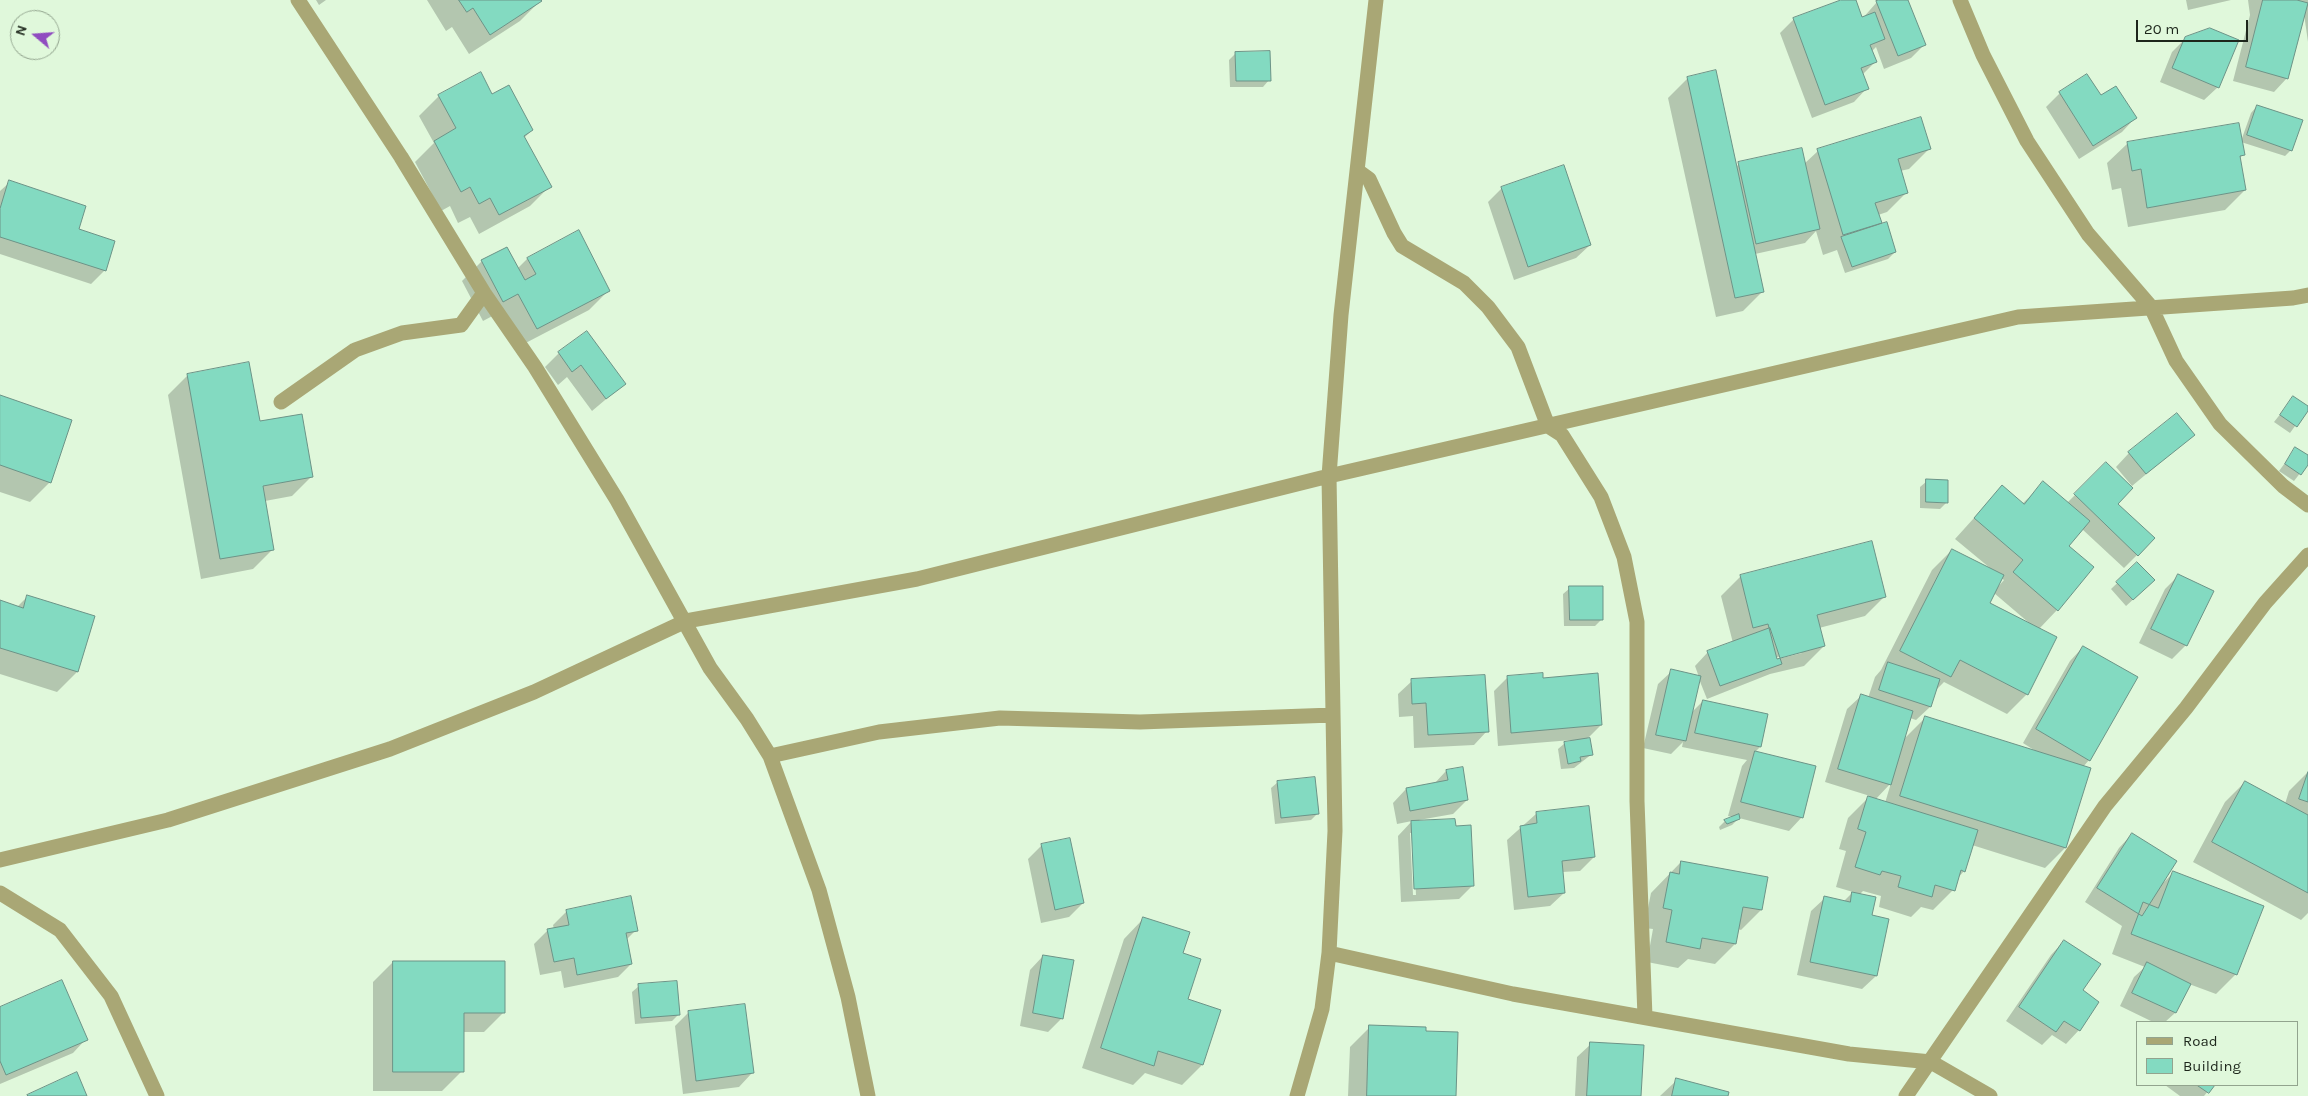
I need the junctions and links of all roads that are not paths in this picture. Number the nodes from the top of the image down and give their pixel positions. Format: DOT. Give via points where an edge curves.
graph roads {
  1 [pos="298,0"];
  2 [pos="1376,0"];
  3 [pos="1960,0"];
  4 [pos="1358,171"];
  5 [pos="484,293"];
  6 [pos="2308,295"];
  7 [pos="2152,307"];
  8 [pos="281,402"];
  9 [pos="1548,426"];
  10 [pos="1329,476"];
  11 [pos="2308,505"];
  12 [pos="2308,554"];
  13 [pos="686,621"];
  14 [pos="1333,715"];
  15 [pos="770,756"];
  16 [pos="0,860"];
  17 [pos="0,893"];
  18 [pos="1329,953"];
  19 [pos="1645,1017"];
  20 [pos="1931,1062"];
  21 [pos="157,1096"];
  22 [pos="868,1096"];
  23 [pos="1297,1096"];
  24 [pos="1906,1096"];
  25 [pos="1990,1096"];
  1 -- 5 [label="street" via="401,157"];
  2 -- 4 [label="street"];
  3 -- 7 [label="street" via="2027,141 2088,234"];
  4 -- 9 [label="street" via="1369,179 1402,246 1464,283 1488,307 1518,347"];
  4 -- 10 [label="street" via="1341,315"];
  5 -- 8 [label="street" via="462,325 402,333 355,350"];
  5 -- 13 [label="street" via="540,375 617,500"];
  6 -- 7 [label="street"];
  7 -- 9 [label="street" via="2018,317"];
  7 -- 11 [label="street" via="2176,361 2220,424 2283,486"];
  9 -- 10 [label="street"];
  9 -- 19 [label="street" via="1562,435 1602,497 1624,557 1637,622 1637,801"];
  10 -- 13 [label="street" via="917,579"];
  10 -- 14 [label="street"];
  12 -- 20 [label="street" via="2265,603 2186,708 2105,806"];
  13 -- 15 [label="street" via="710,668"];
  13 -- 16 [label="street" via="534,692 390,749 168,820"];
  14 -- 15 [label="street" via="1140,722 1000,718 879,732"];
  14 -- 18 [label="street" via="1335,832"];
  15 -- 22 [label="street" via="819,890 848,997"];
  17 -- 21 [label="street" via="60,930 111,996"];
  18 -- 19 [label="street" via="1513,994"];
  18 -- 23 [label="street" via="1322,1009"];
  19 -- 20 [label="street" via="1849,1054"];
  20 -- 24 [label="street"];
  20 -- 25 [label="street"];
}
